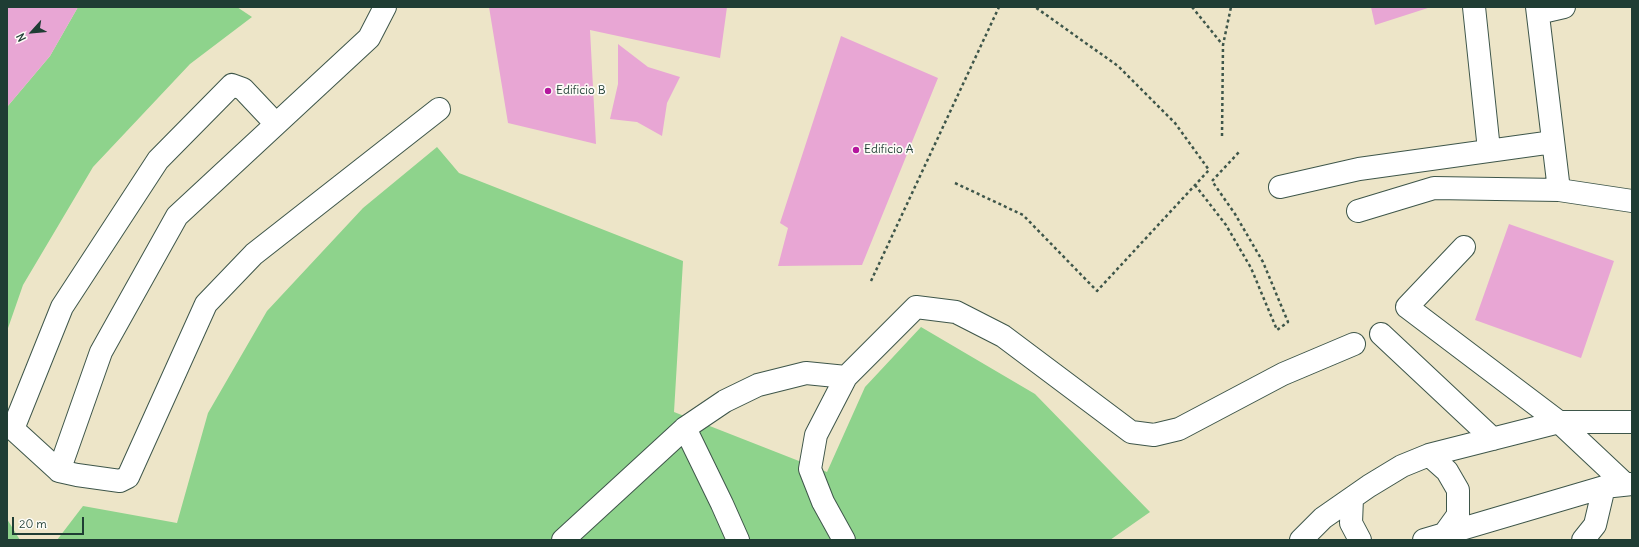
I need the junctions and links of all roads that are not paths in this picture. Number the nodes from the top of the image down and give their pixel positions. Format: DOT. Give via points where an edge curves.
graph roads {
  1 [pos="385,7"];
  2 [pos="1474,7"];
  3 [pos="1564,7"];
  4 [pos="1538,10"];
  5 [pos="439,109"];
  6 [pos="276,124"];
  7 [pos="1553,142"];
  8 [pos="1489,150"];
  9 [pos="1280,187"];
  10 [pos="1559,190"];
  11 [pos="1632,201"];
  12 [pos="1358,211"];
  13 [pos="1464,247"];
  14 [pos="1381,334"];
  15 [pos="1354,344"];
  16 [pos="846,377"];
  17 [pos="1559,422"];
  18 [pos="1632,422"];
  19 [pos="685,428"];
  20 [pos="1493,439"];
  21 [pos="1429,455"];
  22 [pos="59,471"];
  23 [pos="1629,484"];
  24 [pos="1604,487"];
  25 [pos="1352,498"];
  26 [pos="1445,533"];
  27 [pos="563,540"];
  28 [pos="738,540"];
  29 [pos="844,540"];
  30 [pos="1301,540"];
  31 [pos="1360,540"];
  32 [pos="1424,540"];
  33 [pos="1583,540"];
  1 -- 6 [label="street" via="369,38"];
  2 -- 8 [label="street"];
  3 -- 4 [label="street"];
  4 -- 7 [label="street"];
  5 -- 22 [label="street" via="254,254 206,304 128,477 120,481"];
  6 -- 22 [label="street" via="177,216 101,352"];
  6 -- 22 [label="street" via="243,89 232,86 158,160 62,307 13,429"];
  7 -- 8 [label="street"];
  7 -- 10 [label="street"];
  8 -- 9 [label="street" via="1359,169"];
  10 -- 11 [label="street"];
  10 -- 12 [label="street" via="1434,188"];
  13 -- 17 [label="street" via="1407,307"];
  14 -- 20 [label="street"];
  15 -- 16 [label="street" via="1283,374 1179,429 1154,435 1131,432 1003,336 956,312 916,307"];
  16 -- 19 [label="street" via="806,373 758,384 725,401"];
  16 -- 29 [label="street" via="816,436 810,469"];
  17 -- 18 [label="street"];
  17 -- 20 [label="street"];
  17 -- 23 [label="street"];
  19 -- 27 [label="street"];
  19 -- 28 [label="street"];
  20 -- 21 [label="street"];
  21 -- 25 [label="street" via="1402,466"];
  21 -- 26 [label="street" via="1447,471 1458,490 1458,515"];
  23 -- 24 [label="street"];
  24 -- 26 [label="street"];
  24 -- 33 [label="street" via="1595,525"];
  25 -- 30 [label="street" via="1323,518"];
  25 -- 31 [label="street" via="1351,523"];
  26 -- 32 [label="street"];
}
